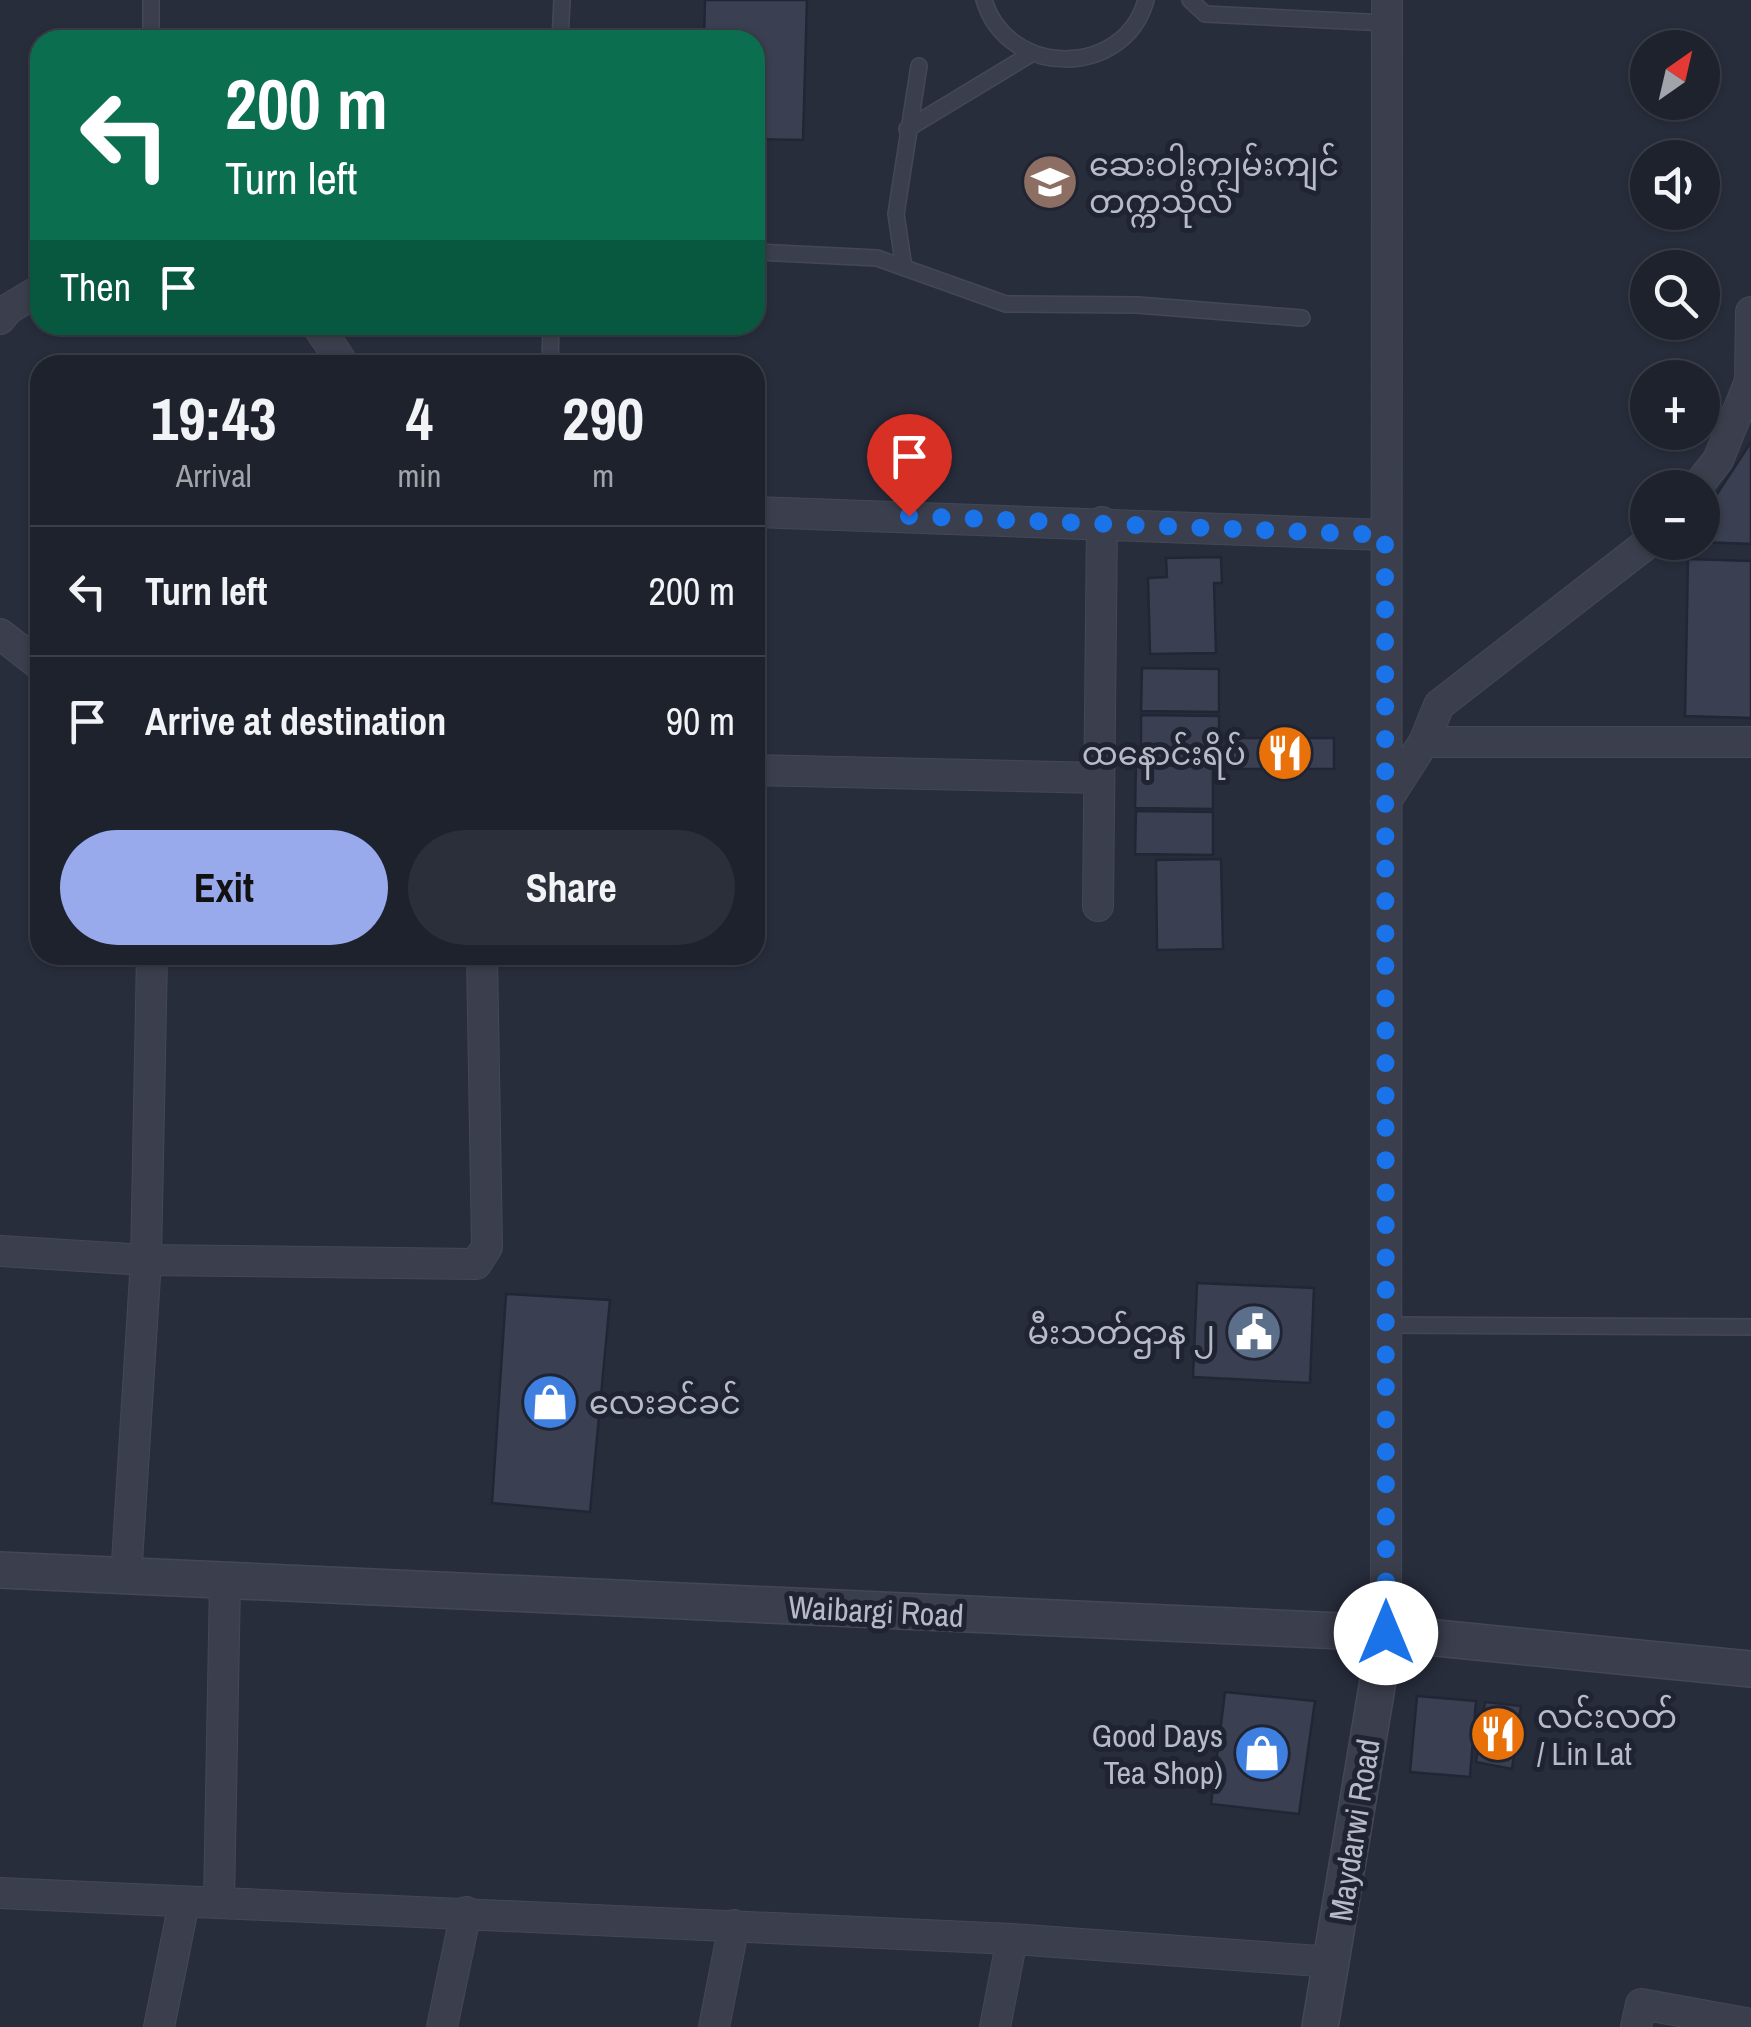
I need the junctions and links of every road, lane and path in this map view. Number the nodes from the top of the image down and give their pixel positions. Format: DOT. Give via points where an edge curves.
graph roads {
  1 [pos="150,0"];
  2 [pos="562,0"];
  3 [pos="984,0"];
  4 [pos="1146,0"];
  5 [pos="1190,0"];
  6 [pos="1387,12"];
  7 [pos="150,30"];
  8 [pos="560,30"];
  9 [pos="1032,54"];
  10 [pos="918,66"];
  11 [pos="907,129"];
  12 [pos="765,252"];
  13 [pos="904,268"];
  14 [pos="30,297"];
  15 [pos="1751,312"];
  16 [pos="0,318"];
  17 [pos="1302,318"];
  18 [pos="1751,352"];
  19 [pos="1710,470"];
  20 [pos="765,512"];
  21 [pos="1102,522"];
  22 [pos="1385,535"];
  23 [pos="1630,557"];
  24 [pos="0,634"];
  25 [pos="30,657"];
  26 [pos="1424,742"];
  27 [pos="1751,742"];
  28 [pos="765,770"];
  29 [pos="1099,778"];
  30 [pos="1386,801"];
  31 [pos="1098,906"];
  32 [pos="152,965"];
  33 [pos="482,965"];
  34 [pos="0,1251"];
  35 [pos="146,1260"];
  36 [pos="1387,1325"];
  37 [pos="1751,1328"];
  38 [pos="0,1570"];
  39 [pos="126,1578"];
  40 [pos="224,1582"];
  41 [pos="1386,1633"];
  42 [pos="1751,1669"];
  43 [pos="0,1893"];
  44 [pos="184,1902"];
  45 [pos="219,1903"];
  46 [pos="466,1912"];
  47 [pos="734,1925"];
  48 [pos="1012,1939"];
  49 [pos="1333,1962"];
  50 [pos="1639,2015"];
  51 [pos="1751,2024"];
  52 [pos="159,2027"];
  53 [pos="442,2027"];
  54 [pos="714,2027"];
  55 [pos="995,2027"];
  56 [pos="1320,2027"];
  1 -- 7 [label="lane"];
  2 -- 8 [label="lane"];
  3 -- 9 [label="lane" via="997,26"];
  4 -- 9 [label="lane" via="1132,29 1097,55 1053,60"];
  5 -- 6 [label="lane" via="1205,14"];
  6 -- 22 [label="street"];
  9 -- 11 [label="lane"];
  10 -- 11 [label="lane"];
  11 -- 13 [label="lane" via="896,214"];
  12 -- 13 [label="lane" via="876,258"];
  13 -- 17 [label="lane" via="1006,304 1138,305"];
  14 -- 16 [label="street"];
  15 -- 18 [label="street"];
  18 -- 19 [label="street" via="1750,381"];
  20 -- 21 [label="street"];
  21 -- 22 [label="street"];
  21 -- 29 [label="street"];
  22 -- 30 [label="street"];
  23 -- 26 [label="street" via="1440,705"];
  24 -- 25 [label="street"];
  26 -- 27 [label="street"];
  26 -- 30 [label="street"];
  28 -- 29 [label="street"];
  29 -- 31 [label="street"];
  30 -- 36 [label="street"];
  32 -- 35 [label="street"];
  33 -- 35 [label="street" via="487,1247 476,1264"];
  34 -- 35 [label="street"];
  35 -- 39 [label="street"];
  36 -- 37 [label="lane"];
  36 -- 41 [label="street"];
  38 -- 39 [label="street, Waibargi Road"];
  39 -- 40 [label="street, Waibargi Road"];
  40 -- 41 [label="street, Waibargi Road"];
  40 -- 45 [label="street"];
  41 -- 42 [label="street, Waibargi Road"];
  41 -- 49 [label="street, Maydarwi Road"];
  43 -- 44 [label="street"];
  44 -- 45 [label="street"];
  44 -- 52 [label="street"];
  45 -- 46 [label="street"];
  46 -- 47 [label="street"];
  46 -- 53 [label="street"];
  47 -- 48 [label="street"];
  47 -- 54 [label="street"];
  48 -- 49 [label="street"];
  48 -- 55 [label="street"];
  49 -- 56 [label="street, Maydarwi Road"];
  50 -- 51 [label="street"];
}
